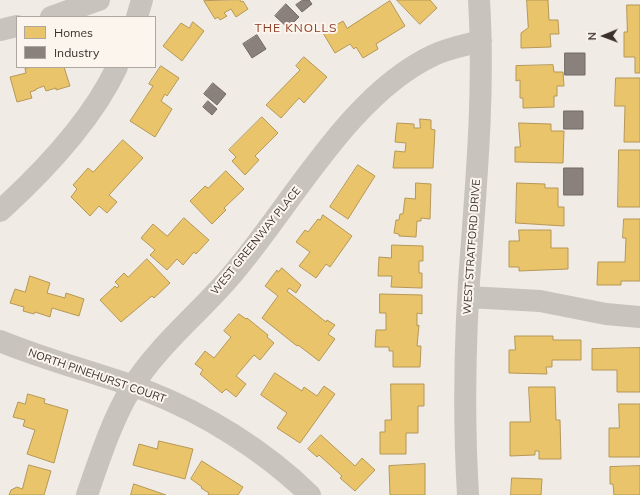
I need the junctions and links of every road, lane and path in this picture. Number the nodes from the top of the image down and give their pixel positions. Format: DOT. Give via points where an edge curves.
graph roads {
  1 [pos="99,0"];
  2 [pos="142,0"];
  3 [pos="479,0"];
  4 [pos="54,16"];
  5 [pos="137,16"];
  6 [pos="16,26"];
  7 [pos="0,30"];
  8 [pos="481,41"];
  9 [pos="116,68"];
  10 [pos="0,211"];
  11 [pos="469,297"];
  12 [pos="640,317"];
  13 [pos="0,341"];
  14 [pos="132,386"];
  15 [pos="87,495"];
  16 [pos="310,495"];
  17 [pos="468,495"];
  1 -- 4 [label="street"];
  2 -- 5 [label="street"];
  3 -- 8 [label="street, WEST STRATFORD DRIVE"];
  6 -- 7 [label="street"];
  8 -- 11 [label="street, WEST STRATFORD DRIVE" via="481,120"];
  8 -- 14 [label="street, WEST GREENWAY PLACE" via="438,52 401,76 368,103 331,144 230,277"];
  9 -- 10 [label="street" via="76,129 38,173"];
  11 -- 12 [label="street" via="540,301 611,315"];
  11 -- 17 [label="street, WEST STRATFORD DRIVE" via="466,394"];
  13 -- 14 [label="street, NORTH PINEHURST COURT"];
  14 -- 15 [label="street, WEST GREENWAY PLACE"];
  14 -- 16 [label="street, NORTH PINEHURST COURT" via="164,399 235,437 288,475"];
}
